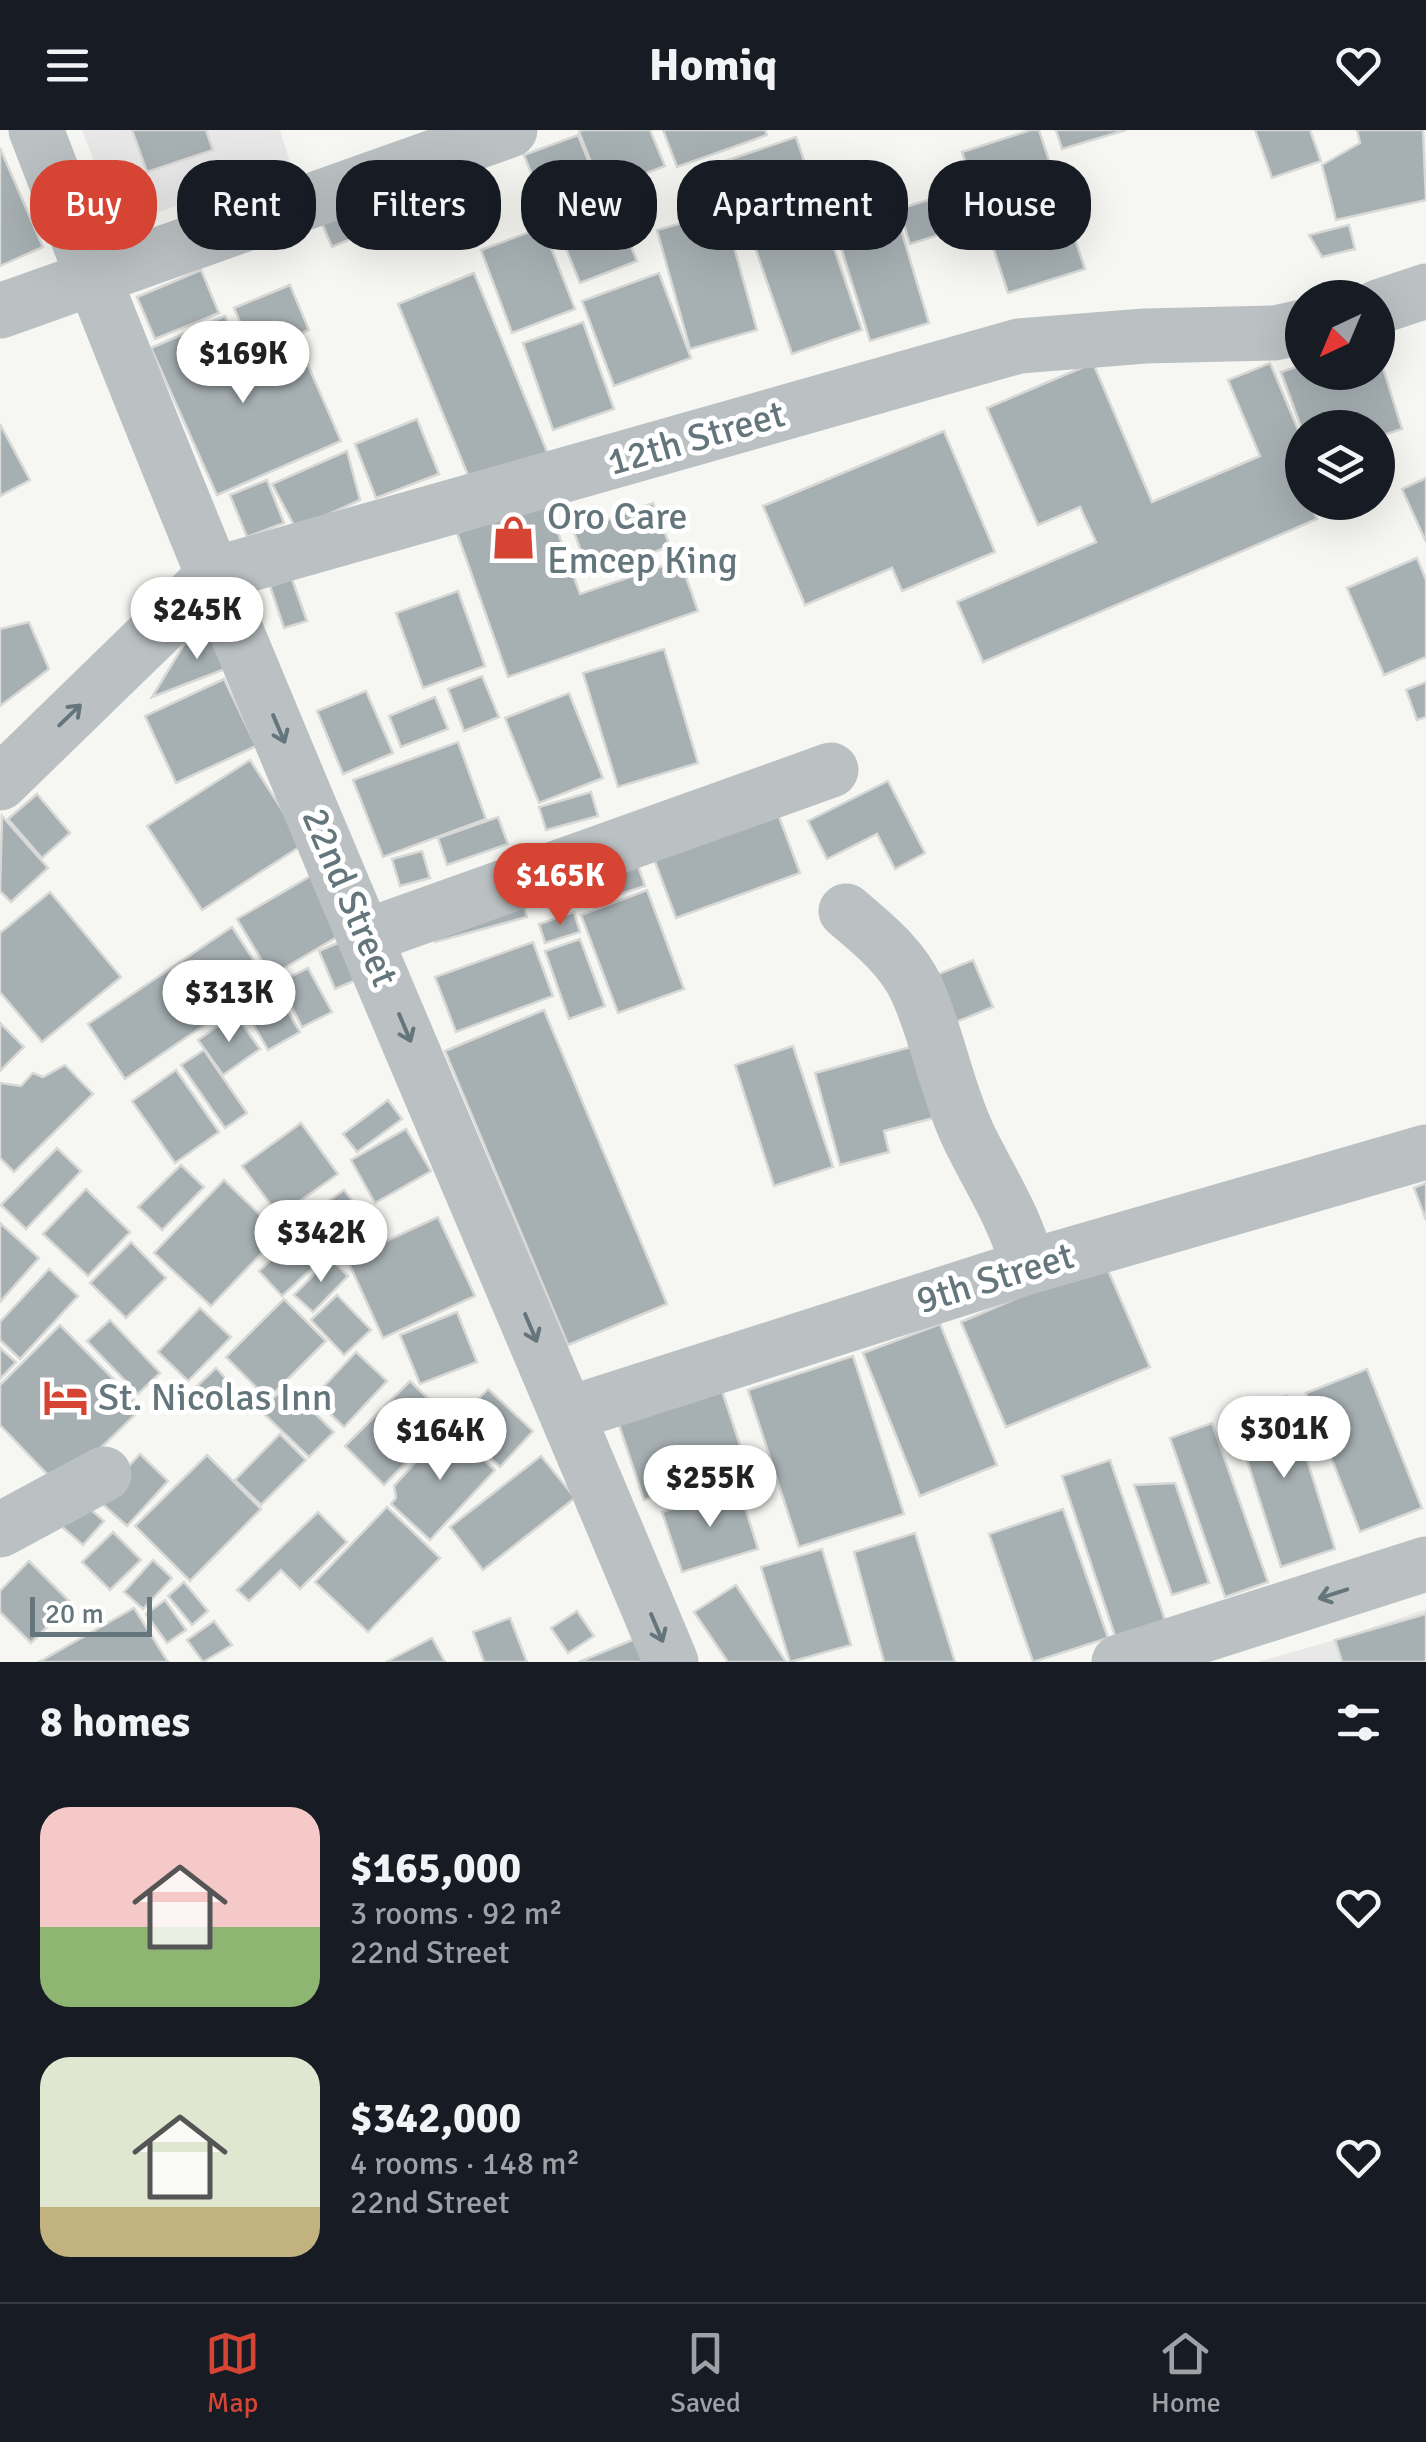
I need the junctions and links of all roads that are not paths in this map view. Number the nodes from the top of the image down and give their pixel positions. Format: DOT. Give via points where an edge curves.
graph roads {
  1 [pos="36,130"];
  2 [pos="510,130"];
  3 [pos="94,280"];
  4 [pos="1426,291"];
  5 [pos="1395,302"];
  6 [pos="0,311"];
  7 [pos="1285,330"];
  8 [pos="215,574"];
  9 [pos="831,770"];
  10 [pos="0,783"];
  11 [pos="846,912"];
  12 [pos="366,936"];
  13 [pos="1426,1152"];
  14 [pos="1028,1267"];
  15 [pos="568,1414"];
  16 [pos="104,1474"];
  17 [pos="0,1530"];
  18 [pos="1426,1564"];
  19 [pos="671,1662"];
  20 [pos="1119,1662"];
  1 -- 3 [label="street, 22nd Street"];
  2 -- 3 [label="street"];
  3 -- 6 [label="street"];
  3 -- 8 [label="street, 22nd Street"];
  4 -- 5 [label="street"];
  7 -- 8 [label="street, 12th Street" via="1019,346"];
  10 -- 8 [label="street, 12th Street, one-way"];
  8 -- 12 [label="street, 22nd Street, one-way"];
  9 -- 12 [label="street"];
  11 -- 14 [label="street" via="885,943 916,989 943,1074 1021,1238"];
  12 -- 15 [label="street, 22nd Street, one-way"];
  13 -- 14 [label="street, 9th Street"];
  14 -- 15 [label="street, 9th Street"];
  15 -- 19 [label="street, 22nd Street, one-way"];
  16 -- 17 [label="street"];
  18 -- 20 [label="street, one-way"];
}
